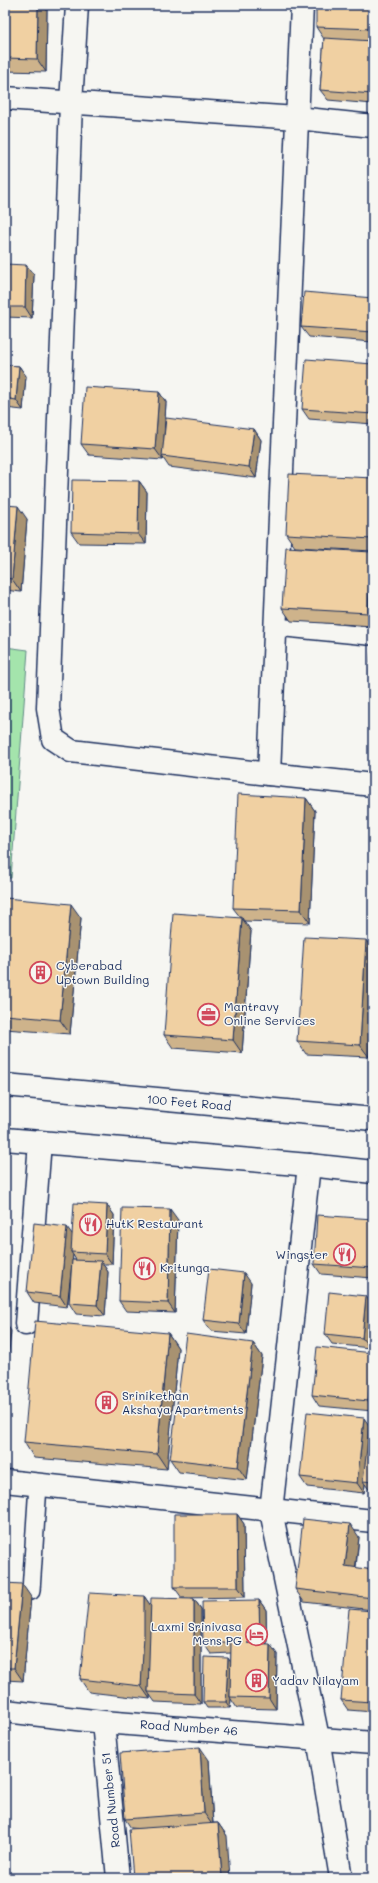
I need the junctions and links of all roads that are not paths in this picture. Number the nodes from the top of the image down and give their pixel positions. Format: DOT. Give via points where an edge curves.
graph roads {
  1 [pos="77,5"];
  2 [pos="302,5"];
  3 [pos="5,98"];
  4 [pos="71,103"];
  5 [pos="297,118"];
  6 [pos="373,126"];
  7 [pos="276,627"];
  8 [pos="368,636"];
  9 [pos="269,774"];
  10 [pos="373,785"];
  11 [pos="5,1085"];
  12 [pos="373,1119"];
  13 [pos="5,1139"];
  14 [pos="40,1142"];
  15 [pos="309,1165"];
  16 [pos="373,1172"];
  17 [pos="26,1324"];
  18 [pos="5,1481"];
  19 [pos="38,1484"];
  20 [pos="271,1511"];
  21 [pos="373,1521"];
  22 [pos="31,1591"];
  23 [pos="5,1711"];
  24 [pos="103,1722"];
  25 [pos="318,1738"];
  26 [pos="373,1744"];
  27 [pos="118,1878"];
  28 [pos="341,1878"];
  1 -- 4 [label="street"];
  2 -- 5 [label="street"];
  3 -- 4 [label="street"];
  4 -- 5 [label="street"];
  4 -- 9 [label="street" via="48,708 53,739 71,751"];
  5 -- 6 [label="street"];
  5 -- 7 [label="street"];
  7 -- 8 [label="lane"];
  7 -- 9 [label="street"];
  9 -- 10 [label="street"];
  11 -- 12 [label="street, 100 Feet Road"];
  13 -- 14 [label="street"];
  14 -- 15 [label="street"];
  14 -- 17 [label="street"];
  15 -- 16 [label="street"];
  15 -- 20 [label="street"];
  18 -- 19 [label="street"];
  19 -- 20 [label="street"];
  19 -- 22 [label="lane"];
  20 -- 21 [label="street"];
  20 -- 25 [label="street"];
  23 -- 24 [label="street, Road Number 46"];
  24 -- 25 [label="street, Road Number 46"];
  24 -- 27 [label="street, Road Number 51"];
  25 -- 26 [label="street, Road Number 46"];
  25 -- 28 [label="street"];
}
